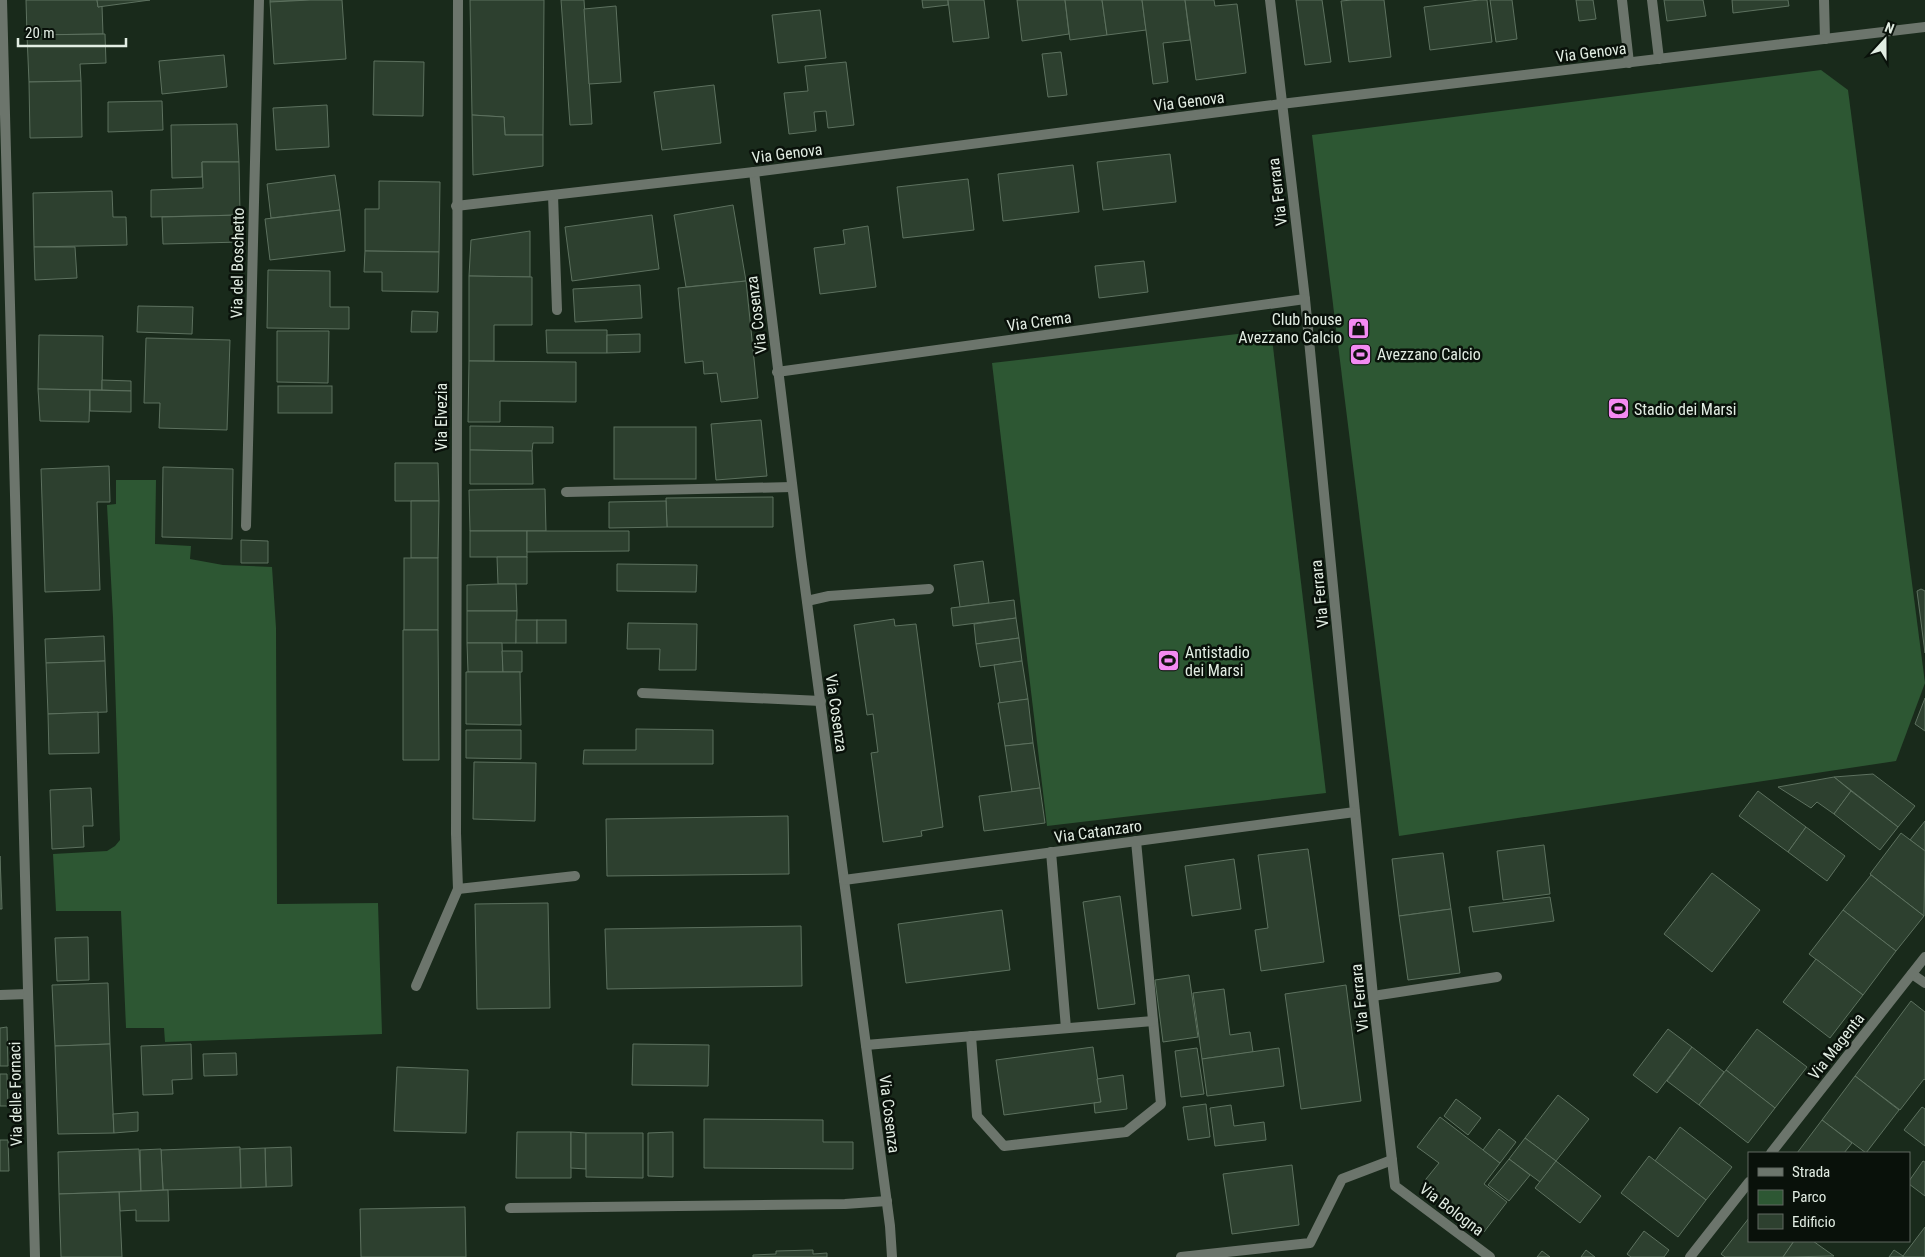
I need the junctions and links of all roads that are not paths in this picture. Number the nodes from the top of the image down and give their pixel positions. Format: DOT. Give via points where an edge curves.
graph roads {
  1 [pos="2,0"];
  2 [pos="258,0"];
  3 [pos="458,0"];
  4 [pos="1270,0"];
  5 [pos="1622,0"];
  6 [pos="1652,0"];
  7 [pos="1824,0"];
  8 [pos="1925,27"];
  9 [pos="1825,39"];
  10 [pos="1659,59"];
  11 [pos="1629,62"];
  12 [pos="1282,104"];
  13 [pos="754,172"];
  14 [pos="553,195"];
  15 [pos="456,206"];
  16 [pos="1305,299"];
  17 [pos="557,310"];
  18 [pos="778,372"];
  19 [pos="792,487"];
  20 [pos="566,492"];
  21 [pos="246,526"];
  22 [pos="929,589"];
  23 [pos="807,601"];
  24 [pos="642,693"];
  25 [pos="821,701"];
  26 [pos="1355,812"];
  27 [pos="1136,841"];
  28 [pos="1050,852"];
  29 [pos="575,876"];
  30 [pos="844,880"];
  31 [pos="458,888"];
  32 [pos="1925,957"];
  33 [pos="1912,974"];
  34 [pos="1497,978"];
  35 [pos="1925,983"];
  36 [pos="416,986"];
  37 [pos="28,994"];
  38 [pos="0,995"];
  39 [pos="1373,996"];
  40 [pos="1153,1021"];
  41 [pos="1066,1028"];
  42 [pos="971,1036"];
  43 [pos="866,1045"];
  44 [pos="1772,1152"];
  45 [pos="1392,1160"];
  46 [pos="1748,1183"];
  47 [pos="1395,1186"];
  48 [pos="886,1201"];
  49 [pos="510,1208"];
  50 [pos="34,1257"];
  51 [pos="892,1257"];
  52 [pos="1181,1257"];
  53 [pos="1490,1257"];
  54 [pos="1690,1257"];
  1 -- 37 [label="street, Via delle Fornaci"];
  2 -- 21 [label="street, Via del Boschetto"];
  3 -- 15 [label="street, Via Elvezia"];
  4 -- 12 [label="street, Via Ferrara"];
  5 -- 11 [label="street"];
  6 -- 10 [label="street"];
  7 -- 9 [label="street"];
  8 -- 9 [label="street, Via Genova"];
  9 -- 10 [label="street, Via Genova"];
  10 -- 11 [label="street, Via Genova"];
  11 -- 12 [label="street, Via Genova"];
  12 -- 13 [label="street, Via Genova"];
  12 -- 16 [label="street, Via Ferrara"];
  13 -- 14 [label="street, Via Genova"];
  13 -- 18 [label="street, Via Cosenza"];
  14 -- 15 [label="street, Via Genova"];
  14 -- 17 [label="street"];
  15 -- 31 [label="street, Via Elvezia"];
  16 -- 18 [label="street, Via Crema"];
  16 -- 26 [label="street, Via Ferrara"];
  18 -- 19 [label="street, Via Cosenza"];
  19 -- 20 [label="street"];
  19 -- 23 [label="street, Via Cosenza"];
  22 -- 23 [label="street" via="830,596"];
  23 -- 25 [label="street, Via Cosenza"];
  24 -- 25 [label="street"];
  25 -- 30 [label="street, Via Cosenza"];
  26 -- 27 [label="street, Via Catanzaro"];
  26 -- 39 [label="street, Via Ferrara"];
  27 -- 28 [label="street, Via Catanzaro"];
  27 -- 40 [label="street"];
  28 -- 30 [label="street, Via Catanzaro"];
  28 -- 41 [label="street"];
  29 -- 31 [label="street"];
  30 -- 43 [label="street, Via Cosenza"];
  31 -- 36 [label="street"];
  32 -- 33 [label="street, Via Magenta"];
  33 -- 35 [label="street"];
  33 -- 44 [label="street, Via Magenta"];
  34 -- 39 [label="street"];
  37 -- 38 [label="street"];
  37 -- 50 [label="street, Via delle Fornaci"];
  39 -- 45 [label="street, Via Ferrara"];
  40 -- 41 [label="street"];
  40 -- 42 [label="street" via="1161,1104 1126,1132 1004,1146 977,1116"];
  41 -- 42 [label="street"];
  42 -- 43 [label="street"];
  43 -- 48 [label="street, Via Cosenza"];
  45 -- 47 [label="street, Via Ferrara"];
  45 -- 52 [label="street" via="1342,1179 1310,1243"];
  46 -- 54 [label="street"];
  47 -- 53 [label="street, Via Bologna"];
  48 -- 49 [label="street"];
  48 -- 51 [label="street, Via Cosenza"];
}
